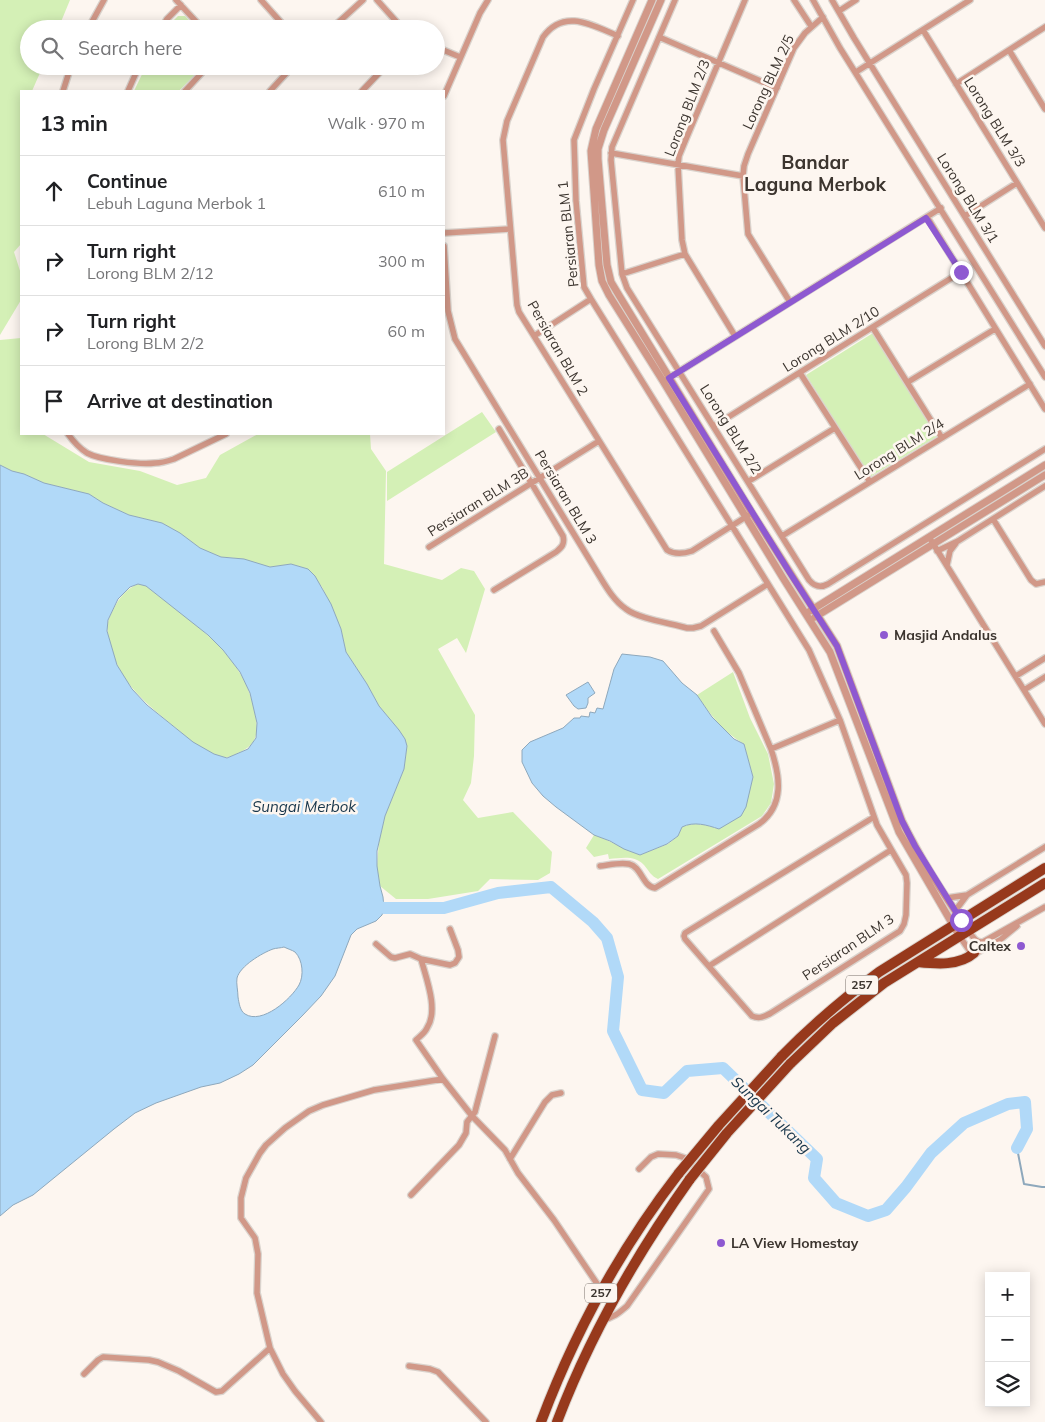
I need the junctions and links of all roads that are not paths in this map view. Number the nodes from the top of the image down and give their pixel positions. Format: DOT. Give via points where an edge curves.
graph roads {
  1 [pos="104,0"];
  2 [pos="261,0"];
  3 [pos="363,0"];
  4 [pos="377,0"];
  5 [pos="488,0"];
  6 [pos="633,0"];
  7 [pos="652,0"];
  8 [pos="661,0"];
  9 [pos="675,0"];
  10 [pos="745,0"];
  11 [pos="794,0"];
  12 [pos="813,0"];
  13 [pos="832,0"];
  14 [pos="856,0"];
  15 [pos="970,0"];
  16 [pos="179,2"];
  17 [pos="838,11"];
  18 [pos="823,17"];
  19 [pos="93,20"];
  20 [pos="166,20"];
  21 [pos="195,20"];
  22 [pos="279,20"];
  23 [pos="341,20"];
  24 [pos="395,20"];
  25 [pos="811,26"];
  26 [pos="1045,27"];
  27 [pos="922,30"];
  28 [pos="618,36"];
  29 [pos="659,37"];
  30 [pos="1009,50"];
  31 [pos="445,51"];
  32 [pos="460,57"];
  33 [pos="718,62"];
  34 [pos="870,63"];
  35 [pos="856,72"];
  36 [pos="68,75"];
  37 [pos="135,75"];
  38 [pos="200,75"];
  39 [pos="285,75"];
  40 [pos="377,75"];
  41 [pos="956,84"];
  42 [pos="778,88"];
  43 [pos="63,90"];
  44 [pos="128,90"];
  45 [pos="186,90"];
  46 [pos="271,90"];
  47 [pos="363,90"];
  48 [pos="445,94"];
  49 [pos="1043,101"];
  50 [pos="1045,109"];
  51 [pos="611,153"];
  52 [pos="678,165"];
  53 [pos="743,176"];
  54 [pos="1018,183"];
  55 [pos="941,208"];
  56 [pos="964,216"];
  57 [pos="926,218"];
  58 [pos="1045,228"];
  59 [pos="510,229"];
  60 [pos="445,233"];
  61 [pos="685,254"];
  62 [pos="961,272"];
  63 [pos="622,274"];
  64 [pos="445,279"];
  65 [pos="590,299"];
  66 [pos="790,302"];
  67 [pos="446,312"];
  68 [pos="873,328"];
  69 [pos="995,329"];
  70 [pos="534,336"];
  71 [pos="735,336"];
  72 [pos="1045,346"];
  73 [pos="680,371"];
  74 [pos="800,373"];
  75 [pos="1045,377"];
  76 [pos="666,379"];
  77 [pos="908,382"];
  78 [pos="1030,384"];
  79 [pos="1045,408"];
  80 [pos="714,426"];
  81 [pos="836,428"];
  82 [pos="499,429"];
  83 [pos="69,435"];
  84 [pos="224,435"];
  85 [pos="942,438"];
  86 [pos="599,441"];
  87 [pos="1045,449"];
  88 [pos="1045,465"];
  89 [pos="1045,475"];
  90 [pos="540,478"];
  91 [pos="748,482"];
  92 [pos="870,482"];
  93 [pos="531,484"];
  94 [pos="1045,486"];
  95 [pos="749,515"];
  96 [pos="993,519"];
  97 [pos="732,526"];
  98 [pos="782,536"];
  99 [pos="958,541"];
  100 [pos="933,544"];
  101 [pos="429,546"];
  102 [pos="947,565"];
  103 [pos="1045,582"];
  104 [pos="768,584"];
  105 [pos="494,590"];
  106 [pos="815,613"];
  107 [pos="808,617"];
  108 [pos="714,630"];
  109 [pos="1045,658"];
  110 [pos="1016,676"];
  111 [pos="1045,677"];
  112 [pos="1024,690"];
  113 [pos="840,720"];
  114 [pos="1045,724"];
  115 [pos="771,749"];
  116 [pos="874,817"];
  117 [pos="1045,846"];
  118 [pos="891,850"];
  119 [pos="600,866"];
  120 [pos="1045,868"];
  121 [pos="1045,883"];
  122 [pos="967,895"];
  123 [pos="947,898"];
  124 [pos="1045,908"];
  125 [pos="956,919"];
  126 [pos="1023,921"];
  127 [pos="450,929"];
  128 [pos="964,934"];
  129 [pos="376,944"];
  130 [pos="974,953"];
  131 [pos="421,959"];
  132 [pos="918,962"];
  133 [pos="709,966"];
  134 [pos="495,1036"];
  135 [pos="443,1079"];
  136 [pos="561,1093"];
  137 [pos="472,1116"];
  138 [pos="510,1159"];
  139 [pos="639,1169"];
  140 [pos="411,1195"];
  141 [pos="602,1291"];
  142 [pos="602,1320"];
  143 [pos="270,1348"];
  144 [pos="409,1366"];
  145 [pos="84,1374"];
  146 [pos="321,1422"];
  147 [pos="486,1422"];
  148 [pos="541,1422"];
  149 [pos="557,1422"];
  1 -- 19 [label="street"];
  2 -- 22 [label="street"];
  3 -- 23 [label="street"];
  4 -- 24 [label="street"];
  5 -- 32 [label="street"];
  6 -- 28 [label="street, Persiaran BLM 1"];
  7 -- 76 [label="street" via="596,129 591,151 602,281"];
  8 -- 76 [label="street" via="604,130 598,159 609,276"];
  9 -- 29 [label="street, Lorong BLM 2/2"];
  10 -- 33 [label="street, Lorong BLM 2/3"];
  11 -- 25 [label="street"];
  12 -- 18 [label="street"];
  13 -- 17 [label="street, Lorong BLM 3/1"];
  14 -- 17 [label="street"];
  15 -- 27 [label="street"];
  16 -- 20 [label="street"];
  16 -- 21 [label="street"];
  17 -- 34 [label="street, Lorong BLM 3/1"];
  18 -- 25 [label="street, Lorong BLM 2/5"];
  18 -- 35 [label="street"];
  25 -- 42 [label="street, Lorong BLM 2/5" via="794,48"];
  26 -- 30 [label="street"];
  27 -- 34 [label="street"];
  27 -- 41 [label="street, Lorong BLM 3/3"];
  28 -- 59 [label="street, Persiaran BLM 2" via="582,21 571,20 550,29 543,37 505,126 503,140"];
  28 -- 65 [label="street, Persiaran BLM 1" via="574,140 583,282"];
  29 -- 33 [label="street"];
  29 -- 51 [label="street, Lorong BLM 2/2" via="614,139"];
  30 -- 41 [label="street"];
  30 -- 49 [label="street"];
  31 -- 32 [label="street"];
  32 -- 48 [label="street"];
  33 -- 42 [label="street"];
  33 -- 52 [label="street, Lorong BLM 2/3"];
  34 -- 35 [label="street"];
  34 -- 56 [label="street, Lorong BLM 3/1"];
  35 -- 55 [label="street"];
  36 -- 43 [label="street"];
  37 -- 44 [label="street"];
  38 -- 45 [label="street"];
  39 -- 46 [label="street"];
  40 -- 47 [label="street"];
  41 -- 54 [label="street, Lorong BLM 3/3"];
  42 -- 53 [label="street, Lorong BLM 2/5" via="748,154"];
  49 -- 50 [label="street"];
  51 -- 52 [label="street"];
  51 -- 63 [label="street, Lorong BLM 2/2"];
  52 -- 53 [label="street"];
  52 -- 61 [label="street, Lorong BLM 2/3"];
  53 -- 66 [label="street, Lorong BLM 2/5" via="748,234"];
  54 -- 56 [label="street"];
  54 -- 58 [label="street, Lorong BLM 3/3"];
  55 -- 57 [label="street"];
  55 -- 75 [label="street"];
  56 -- 72 [label="street, Lorong BLM 3/1"];
  57 -- 62 [label="street"];
  57 -- 66 [label="street"];
  59 -- 60 [label="street"];
  59 -- 70 [label="street, Persiaran BLM 2" via="517,305"];
  61 -- 63 [label="street"];
  61 -- 71 [label="street, Lorong BLM 2/3"];
  62 -- 68 [label="street, Lorong BLM 2/10"];
  62 -- 69 [label="street"];
  63 -- 73 [label="street, Lorong BLM 2/2" via="627,288"];
  64 -- 67 [label="street, Persiaran BLM 3"];
  65 -- 70 [label="street"];
  65 -- 97 [label="street, Persiaran BLM 1"];
  66 -- 71 [label="street"];
  67 -- 90 [label="street, Persiaran BLM 3" via="455,339"];
  68 -- 74 [label="street, Lorong BLM 2/10"];
  68 -- 77 [label="street"];
  69 -- 77 [label="street"];
  69 -- 78 [label="street"];
  70 -- 86 [label="street, Persiaran BLM 2"];
  71 -- 73 [label="street"];
  73 -- 76 [label="street"];
  73 -- 80 [label="street, Lorong BLM 2/2"];
  74 -- 80 [label="street, Lorong BLM 2/10"];
  74 -- 81 [label="street"];
  76 -- 95 [label="street"];
  77 -- 85 [label="street"];
  78 -- 79 [label="street"];
  78 -- 85 [label="street, Lorong BLM 2/4"];
  80 -- 91 [label="street, Lorong BLM 2/2"];
  81 -- 91 [label="street"];
  81 -- 92 [label="street"];
  82 -- 93 [label="street"];
  83 -- 84 [label="street" via="81,449 94,456 153,464 174,459"];
  85 -- 92 [label="street, Lorong BLM 2/4"];
  86 -- 90 [label="street, Persiaran BLM 3B"];
  86 -- 97 [label="street, Persiaran BLM 2" via="670,552 682,554 692,551"];
  87 -- 98 [label="street, Lorong BLM 2/2" via="825,586 812,583"];
  88 -- 100 [label="street"];
  89 -- 100 [label="street"];
  90 -- 93 [label="street, Persiaran BLM 3B"];
  90 -- 104 [label="street, Persiaran BLM 3" via="608,590 631,612 693,628"];
  91 -- 98 [label="street, Lorong BLM 2/2"];
  92 -- 98 [label="street, Lorong BLM 2/4"];
  93 -- 101 [label="street, Persiaran BLM 3B"];
  93 -- 105 [label="street" via="562,536 563,546"];
  94 -- 96 [label="street"];
  95 -- 97 [label="street, Persiaran BLM 2"];
  95 -- 106 [label="street"];
  95 -- 107 [label="street"];
  96 -- 99 [label="street"];
  96 -- 103 [label="street" via="1031,580 1036,584"];
  97 -- 104 [label="street, Persiaran BLM 3"];
  99 -- 100 [label="street"];
  99 -- 102 [label="street" via="950,550"];
  100 -- 102 [label="street"];
  100 -- 106 [label="street"];
  102 -- 110 [label="street"];
  104 -- 113 [label="street, Persiaran BLM 3" via="809,650"];
  106 -- 107 [label="street"];
  106 -- 123 [label="street" via="840,653 902,821"];
  107 -- 125 [label="street" via="832,656 899,832"];
  108 -- 115 [label="street" via="739,673"];
  109 -- 110 [label="street"];
  110 -- 112 [label="street"];
  111 -- 112 [label="street"];
  112 -- 114 [label="street"];
  113 -- 115 [label="street"];
  113 -- 116 [label="street, Persiaran BLM 3"];
  115 -- 119 [label="street" via="778,780 778,798 769,816 759,824 655,888 630,864"];
  116 -- 118 [label="street, Persiaran BLM 3"];
  116 -- 133 [label="street, Persiaran BLM 3" via="685,933 685,938"];
  117 -- 122 [label="street"];
  118 -- 133 [label="street"];
  118 -- 133 [label="street, Persiaran BLM 3" via="907,878 906,915 902,928 896,934 761,1018 752,1016"];
  120 -- 125 [label="highway, 257"];
  121 -- 128 [label="highway, 257"];
  122 -- 123 [label="street"];
  122 -- 125 [label="street"];
  123 -- 125 [label="street"];
  124 -- 126 [label="street"];
  125 -- 128 [label="street"];
  125 -- 141 [label="highway, 257, bridge" via="855,990 781,1057 678,1174"];
  126 -- 128 [label="street" via="983,942"];
  126 -- 130 [label="street" via="1000,940"];
  127 -- 131 [label="street" via="458,950 459,957 455,963 450,966"];
  128 -- 130 [label="street" via="969,950"];
  128 -- 132 [label="highway, 257"];
  129 -- 131 [label="street" via="393,958 410,954"];
  130 -- 132 [label="highway" via="962,961"];
  131 -- 135 [label="street" via="432,1018 428,1028 416,1040"];
  132 -- 142 [label="highway, 257, bridge" via="884,983 833,1023 746,1112 656,1227"];
  134 -- 137 [label="street"];
  135 -- 137 [label="street"];
  135 -- 143 [label="street" via="374,1090 323,1105 285,1128 260,1153 246,1178 240,1213 255,1238 257,1293"];
  136 -- 138 [label="street" via="552,1095 545,1102"];
  137 -- 138 [label="street"];
  137 -- 140 [label="street" via="459,1145"];
  138 -- 141 [label="street"];
  139 -- 142 [label="street" via="658,1154 676,1155 685,1158 706,1177 709,1189 627,1306 619,1314"];
  141 -- 148 [label="highway, 257" via="574,1345"];
  142 -- 149 [label="highway, 257"];
  143 -- 145 [label="street" via="219,1392 169,1366 149,1360 103,1357"];
  143 -- 146 [label="street" via="294,1391"];
  144 -- 147 [label="street" via="438,1372"];
}
